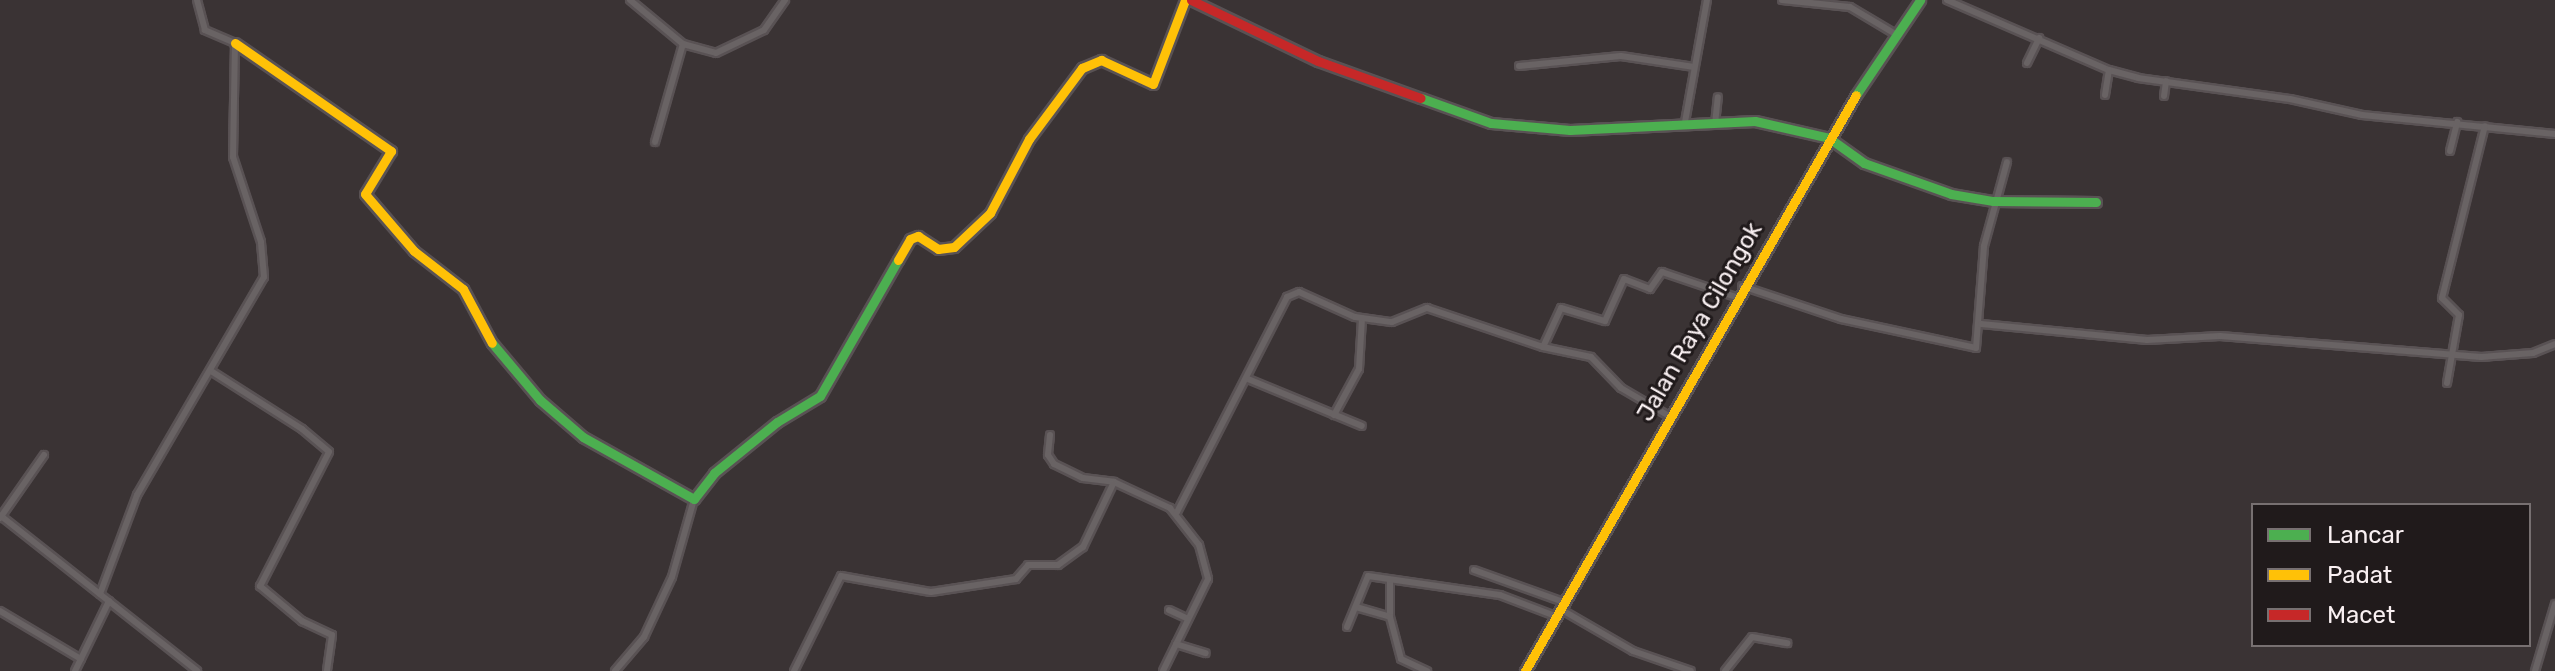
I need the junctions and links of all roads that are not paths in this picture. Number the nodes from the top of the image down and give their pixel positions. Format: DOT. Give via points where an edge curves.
graph roads {
  1 [pos="197,0"];
  2 [pos="630,0"];
  3 [pos="1185,0"];
  4 [pos="1191,0"];
  5 [pos="1707,0"];
  6 [pos="1782,0"];
  7 [pos="1920,0"];
  8 [pos="1947,0"];
  9 [pos="784,1"];
  10 [pos="1897,35"];
  11 [pos="2039,38"];
  12 [pos="235,43"];
  13 [pos="683,44"];
  14 [pos="2027,63"];
  15 [pos="1519,66"];
  16 [pos="1694,67"];
  17 [pos="2109,70"];
  18 [pos="2166,81"];
  19 [pos="2105,95"];
  20 [pos="2164,96"];
  21 [pos="1718,97"];
  22 [pos="1685,122"];
  23 [pos="2457,122"];
  24 [pos="1715,124"];
  25 [pos="2485,126"];
  26 [pos="2555,134"];
  27 [pos="1829,138"];
  28 [pos="655,142"];
  29 [pos="2450,151"];
  30 [pos="2007,162"];
  31 [pos="1996,201"];
  32 [pos="2096,202"];
  33 [pos="1742,286"];
  34 [pos="1736,297"];
  35 [pos="1362,318"];
  36 [pos="1981,324"];
  37 [pos="2555,344"];
  38 [pos="1543,347"];
  39 [pos="2451,355"];
  40 [pos="211,371"];
  41 [pos="1248,379"];
  42 [pos="2447,383"];
  43 [pos="1334,415"];
  44 [pos="1669,416"];
  45 [pos="1362,426"];
  46 [pos="1050,435"];
  47 [pos="44,455"];
  48 [pos="1114,482"];
  49 [pos="694,499"];
  50 [pos="1176,514"];
  51 [pos="1,517"];
  52 [pos="1474,570"];
  53 [pos="1390,581"];
  54 [pos="100,594"];
  55 [pos="109,601"];
  56 [pos="2555,604"];
  57 [pos="1356,607"];
  58 [pos="1169,610"];
  59 [pos="1562,610"];
  60 [pos="0,611"];
  61 [pos="1390,617"];
  62 [pos="1188,619"];
  63 [pos="1347,627"];
  64 [pos="1787,643"];
  65 [pos="1176,644"];
  66 [pos="1206,653"];
  67 [pos="81,659"];
  68 [pos="75,671"];
  69 [pos="197,671"];
  70 [pos="327,671"];
  71 [pos="615,671"];
  72 [pos="794,671"];
  73 [pos="1163,671"];
  74 [pos="1427,671"];
  75 [pos="1525,671"];
  76 [pos="1691,671"];
  77 [pos="1725,671"];
  78 [pos="2535,671"];
  1 -- 12 [label="street" via="205,30"];
  2 -- 13 [label="street"];
  3 -- 49 [label="main road" via="1153,84 1101,60 1082,68 1029,139 990,213 954,247 938,249 918,236 910,239 820,396 777,422 714,473"];
  4 -- 22 [label="main road" via="1308,57 1483,121 1570,130"];
  5 -- 16 [label="street"];
  6 -- 10 [label="street" via="1850,7"];
  7 -- 10 [label="main road, Jalan Raya Cilongok"];
  8 -- 11 [label="street"];
  9 -- 13 [label="street" via="764,30 727,50 710,53"];
  10 -- 27 [label="main road, Jalan Raya Cilongok"];
  11 -- 14 [label="street"];
  11 -- 17 [label="street"];
  12 -- 40 [label="street" via="233,157 265,270"];
  12 -- 49 [label="main road" via="391,151 365,194 414,251 463,289 488,339 540,400 583,437"];
  13 -- 28 [label="street"];
  15 -- 16 [label="street" via="1621,56"];
  16 -- 22 [label="street"];
  17 -- 18 [label="street"];
  17 -- 19 [label="street"];
  18 -- 20 [label="street"];
  18 -- 23 [label="street" via="2362,115"];
  21 -- 24 [label="street"];
  22 -- 24 [label="main road"];
  23 -- 25 [label="street"];
  23 -- 29 [label="street"];
  24 -- 27 [label="main road" via="1755,121"];
  25 -- 26 [label="street"];
  25 -- 39 [label="street" via="2442,298 2459,315"];
  27 -- 31 [label="main road" via="1864,163 1910,183"];
  27 -- 33 [label="main road, Jalan Raya Cilongok"];
  30 -- 31 [label="street"];
  31 -- 32 [label="main road"];
  31 -- 36 [label="street" via="1984,246"];
  33 -- 34 [label="main road, Jalan Raya Cilongok"];
  33 -- 36 [label="street" via="1841,319 1970,348 1978,345"];
  34 -- 38 [label="street" via="1662,272 1650,289 1624,279 1605,321 1561,308"];
  34 -- 44 [label="main road, Jalan Raya Cilongok"];
  35 -- 38 [label="street" via="1392,322 1427,308"];
  35 -- 41 [label="street" via="1299,292 1287,297"];
  35 -- 43 [label="street" via="1359,369"];
  36 -- 39 [label="street" via="2147,340 2220,336"];
  37 -- 39 [label="street" via="2512,356"];
  38 -- 44 [label="street" via="1591,357 1621,388"];
  39 -- 42 [label="street"];
  40 -- 54 [label="street" via="182,412 122,526"];
  40 -- 70 [label="street" via="329,452 260,586 302,621 332,635"];
  41 -- 43 [label="street"];
  41 -- 50 [label="street"];
  43 -- 45 [label="street"];
  44 -- 59 [label="main road, Jalan Raya Cilongok"];
  46 -- 48 [label="street" via="1048,455 1054,464 1083,478"];
  47 -- 51 [label="street"];
  48 -- 50 [label="street"];
  48 -- 72 [label="street" via="1083,547 1058,565 1028,565 1016,579 931,592 841,576"];
  49 -- 71 [label="street" via="684,520 687,537 644,637"];
  50 -- 62 [label="street" via="1208,568 1201,599"];
  51 -- 54 [label="street"];
  52 -- 59 [label="street"];
  53 -- 57 [label="street" via="1366,577"];
  53 -- 59 [label="street" via="1500,595"];
  53 -- 61 [label="street"];
  54 -- 55 [label="street"];
  55 -- 67 [label="street"];
  55 -- 69 [label="street"];
  56 -- 78 [label="street"];
  57 -- 61 [label="street"];
  57 -- 63 [label="street"];
  58 -- 62 [label="street"];
  59 -- 75 [label="main road, Jalan Raya Cilongok"];
  59 -- 76 [label="street" via="1633,651"];
  60 -- 67 [label="street"];
  61 -- 74 [label="street" via="1401,659"];
  62 -- 65 [label="street"];
  64 -- 77 [label="street" via="1752,637"];
  65 -- 66 [label="street"];
  65 -- 73 [label="street"];
  67 -- 68 [label="street"];
}
